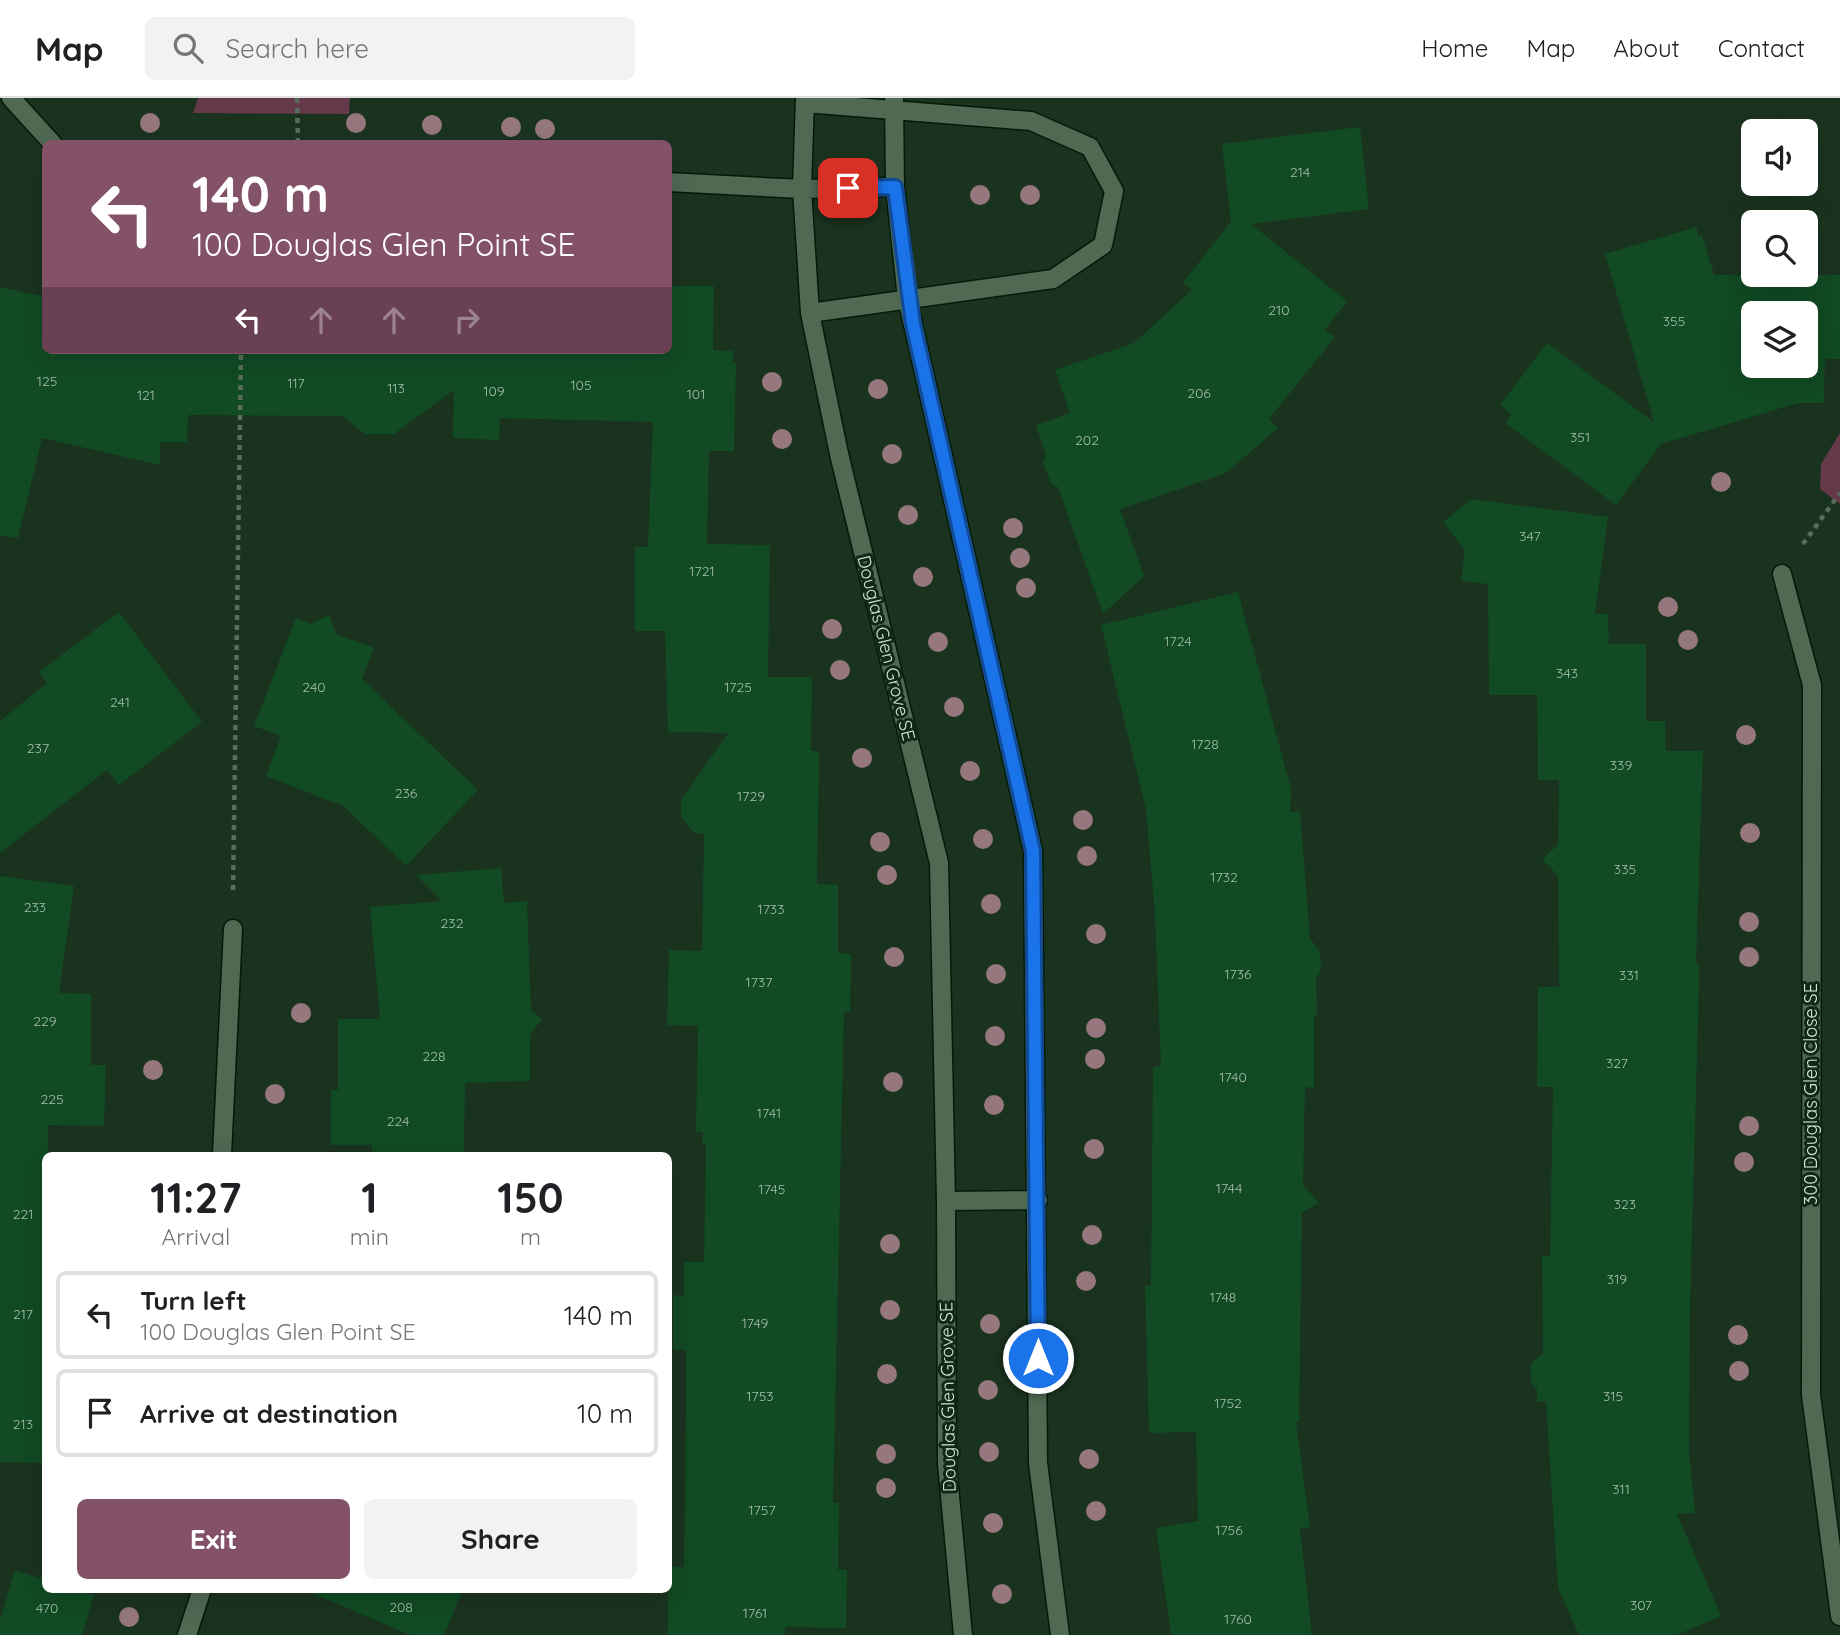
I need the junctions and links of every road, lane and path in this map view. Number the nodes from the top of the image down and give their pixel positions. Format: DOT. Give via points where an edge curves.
graph roads {
  1 [pos="11,98"];
  2 [pos="297,98"];
  3 [pos="805,100"];
  4 [pos="894,104"];
  5 [pos="48,140"];
  6 [pos="298,140"];
  7 [pos="672,182"];
  8 [pos="895,187"];
  9 [pos="802,190"];
  10 [pos="907,298"];
  11 [pos="810,313"];
  12 [pos="241,354"];
  13 [pos="1840,494"];
  14 [pos="1782,574"];
  15 [pos="233,929"];
  16 [pos="222,1152"];
  17 [pos="1038,1200"];
  18 [pos="946,1201"];
  19 [pos="201,1593"];
  20 [pos="1840,1616"];
  21 [pos="187,1635"];
  22 [pos="963,1635"];
  23 [pos="1060,1635"];
  1 -- 5 [label="street"];
  2 -- 6 [label="path"];
  3 -- 4 [label="street"];
  3 -- 9 [label="street, Douglas Glen Grove SE"];
  4 -- 8 [label="street"];
  4 -- 10 [label="street" via="1031,121 1090,147 1114,191 1103,245 1053,279"];
  7 -- 9 [label="street"];
  8 -- 9 [label="street"];
  8 -- 10 [label="street"];
  9 -- 11 [label="street, Douglas Glen Grove SE"];
  10 -- 11 [label="street"];
  10 -- 17 [label="street" via="1033,851"];
  11 -- 18 [label="street, Douglas Glen Grove SE" via="839,454 939,863"];
  12 -- 15 [label="path"];
  13 -- 14 [label="path"];
  14 -- 20 [label="street, 300 Douglas Glen Close SE" via="1812,685 1811,1395"];
  15 -- 16 [label="street"];
  17 -- 18 [label="street"];
  17 -- 23 [label="street" via="1038,1463"];
  18 -- 22 [label="street, Douglas Glen Grove SE" via="947,1464"];
  19 -- 21 [label="street"];
}
